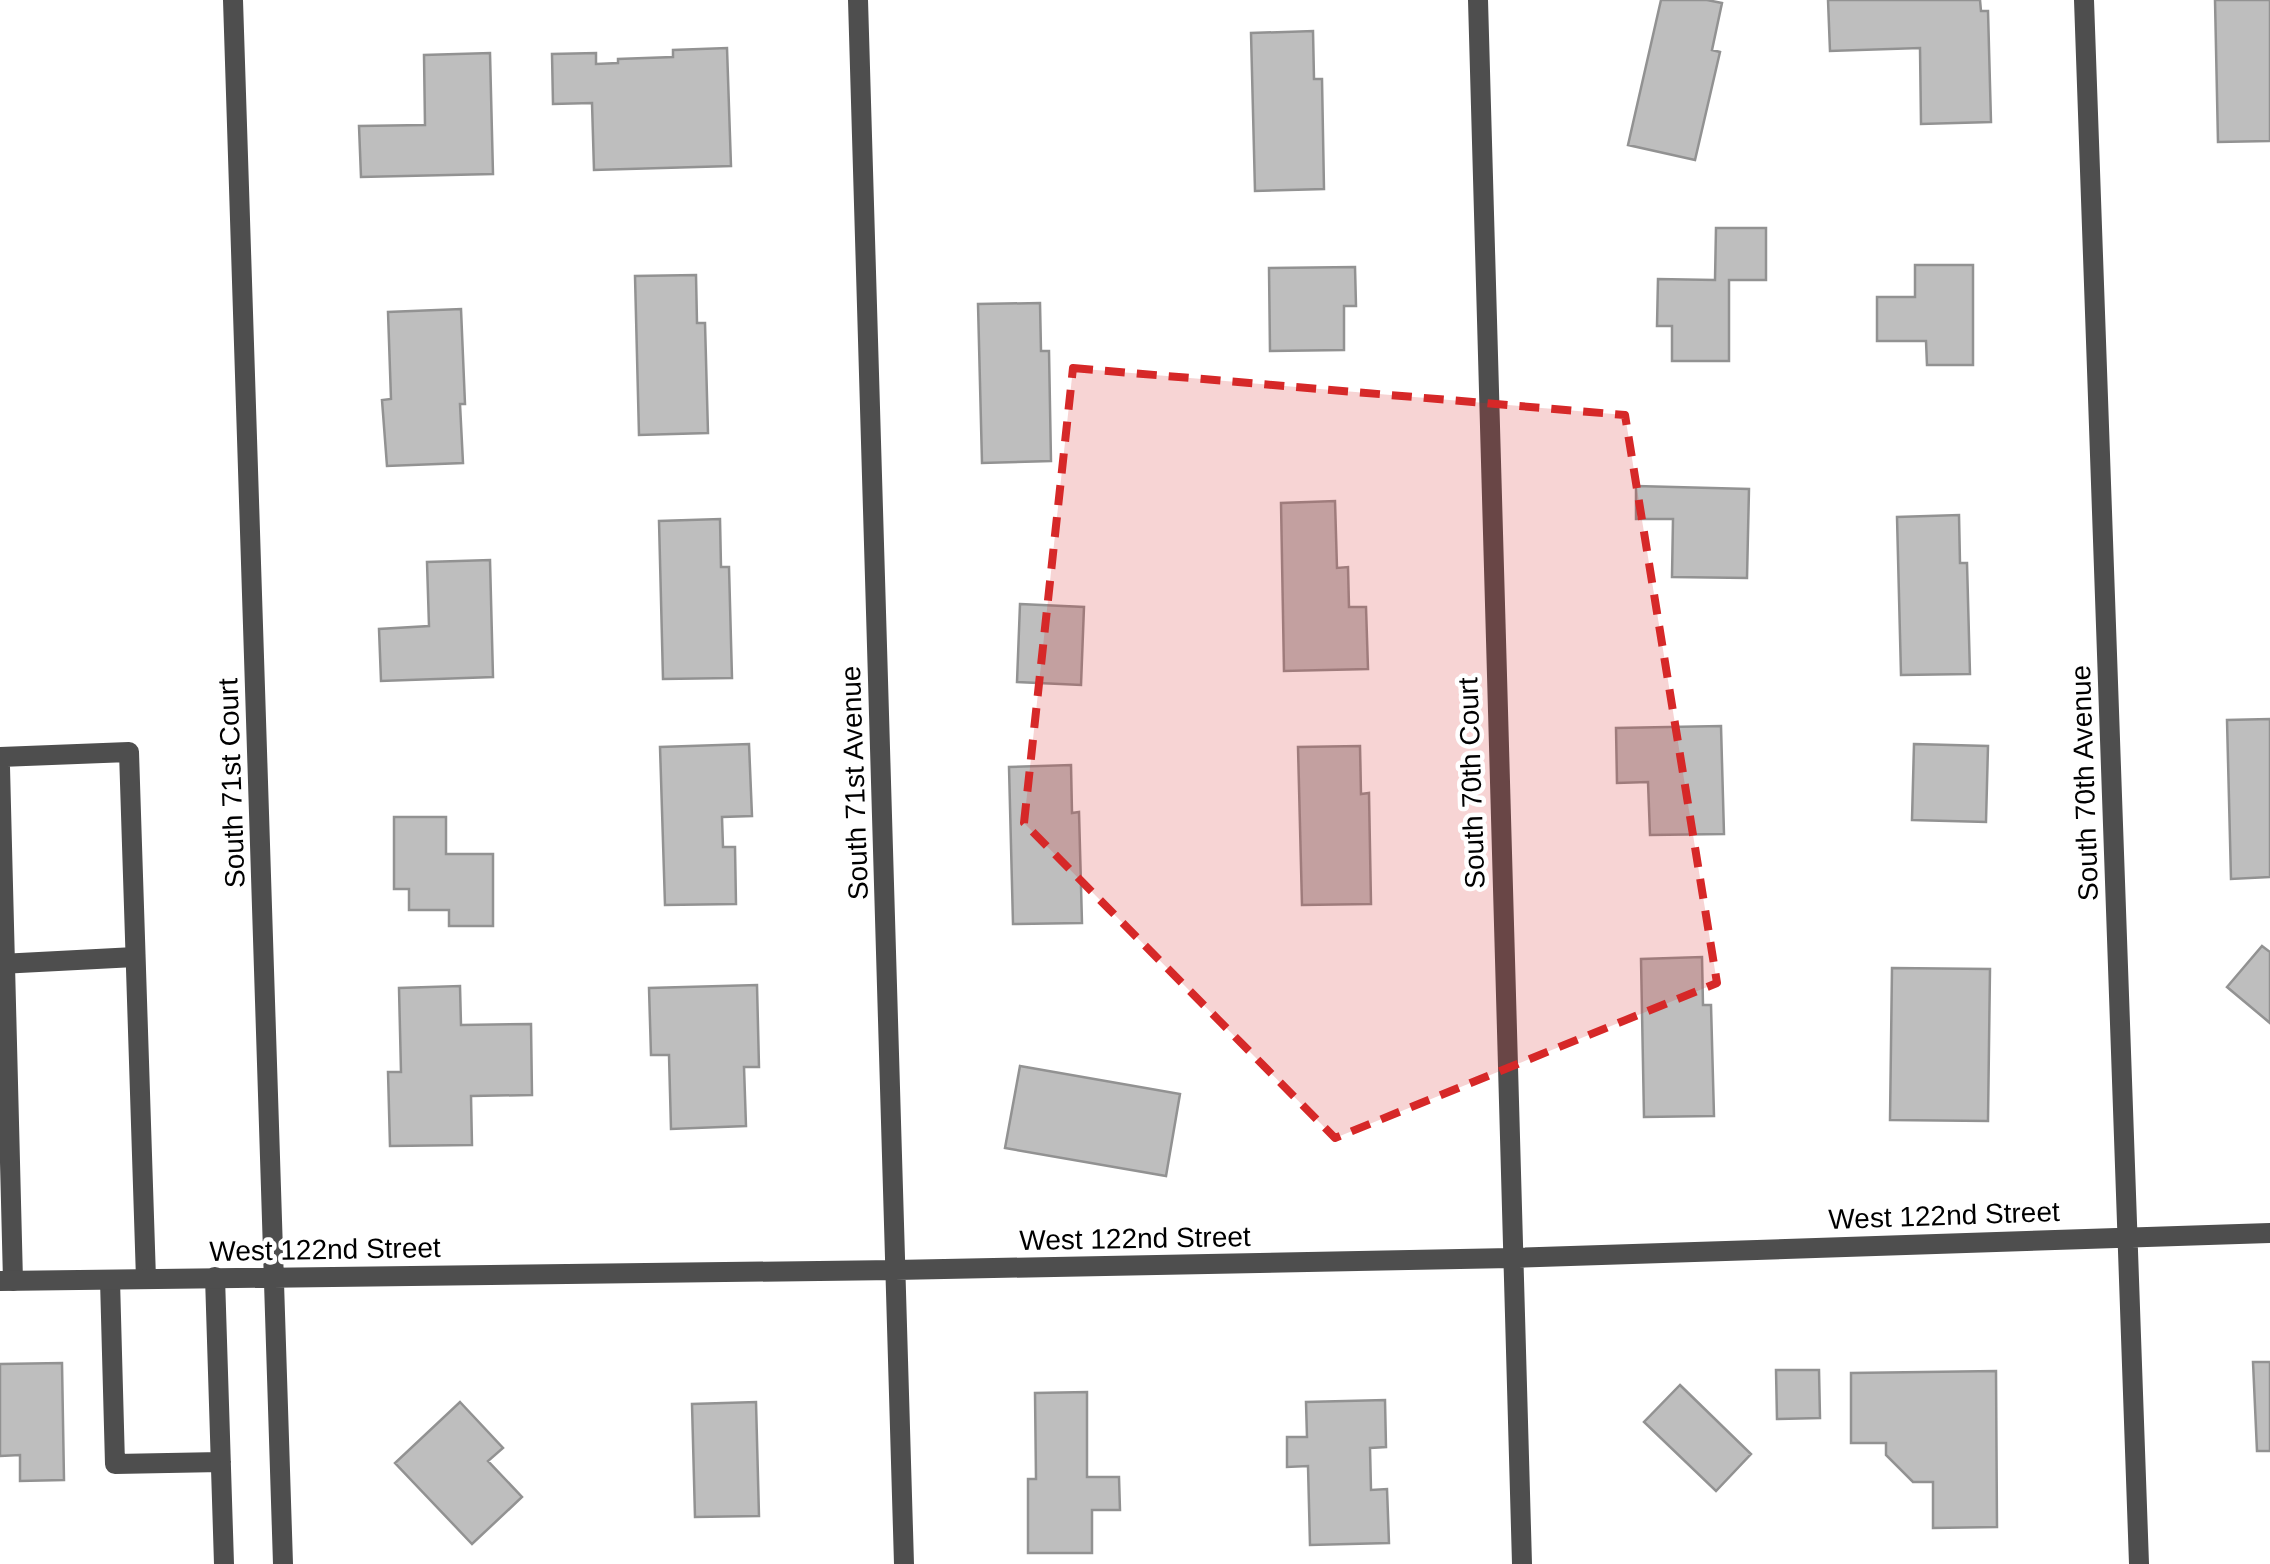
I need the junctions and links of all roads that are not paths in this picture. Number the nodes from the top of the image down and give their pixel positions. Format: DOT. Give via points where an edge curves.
graph roads {
  1 [pos="233,0"];
  2 [pos="858,0"];
  3 [pos="1478,0"];
  4 [pos="2084,0"];
  5 [pos="0,757"];
  6 [pos="0,767"];
  7 [pos="1,831"];
  8 [pos="135,958"];
  9 [pos="2,964"];
  10 [pos="2270,1234"];
  11 [pos="2128,1236"];
  12 [pos="1511,1258"];
  13 [pos="896,1270"];
  14 [pos="274,1277"];
  15 [pos="216,1278"];
  16 [pos="146,1279"];
  17 [pos="110,1280"];
  18 [pos="6,1281"];
  19 [pos="221,1462"];
  20 [pos="224,1564"];
  21 [pos="282,1564"];
  22 [pos="904,1564"];
  23 [pos="1522,1564"];
  24 [pos="2139,1564"];
  1 -- 14 [label="street, South 71st Court"];
  2 -- 13 [label="street, South 71st Avenue"];
  3 -- 12 [label="street, South 70th Court"];
  4 -- 11 [label="street, South 70th Avenue"];
  5 -- 8 [label="street" via="128,752"];
  6 -- 7 [label="street"];
  7 -- 9 [label="street"];
  8 -- 9 [label="street"];
  8 -- 16 [label="street"];
  9 -- 18 [label="street"];
  10 -- 11 [label="street, West 122nd Street"];
  11 -- 12 [label="street, West 122nd Street"];
  11 -- 24 [label="street, South 70th Avenue"];
  12 -- 13 [label="street, West 122nd Street"];
  12 -- 23 [label="street, South 70th Court"];
  13 -- 14 [label="street, West 122nd Street"];
  13 -- 22 [label="street, South 71st Avenue"];
  14 -- 15 [label="street, West 122nd Street"];
  14 -- 21 [label="street, South 71st Court"];
  15 -- 16 [label="street, West 122nd Street"];
  15 -- 19 [label="street"];
  16 -- 17 [label="street, West 122nd Street"];
  17 -- 18 [label="street, West 122nd Street"];
  17 -- 19 [label="street" via="115,1464"];
  19 -- 20 [label="street"];
}
